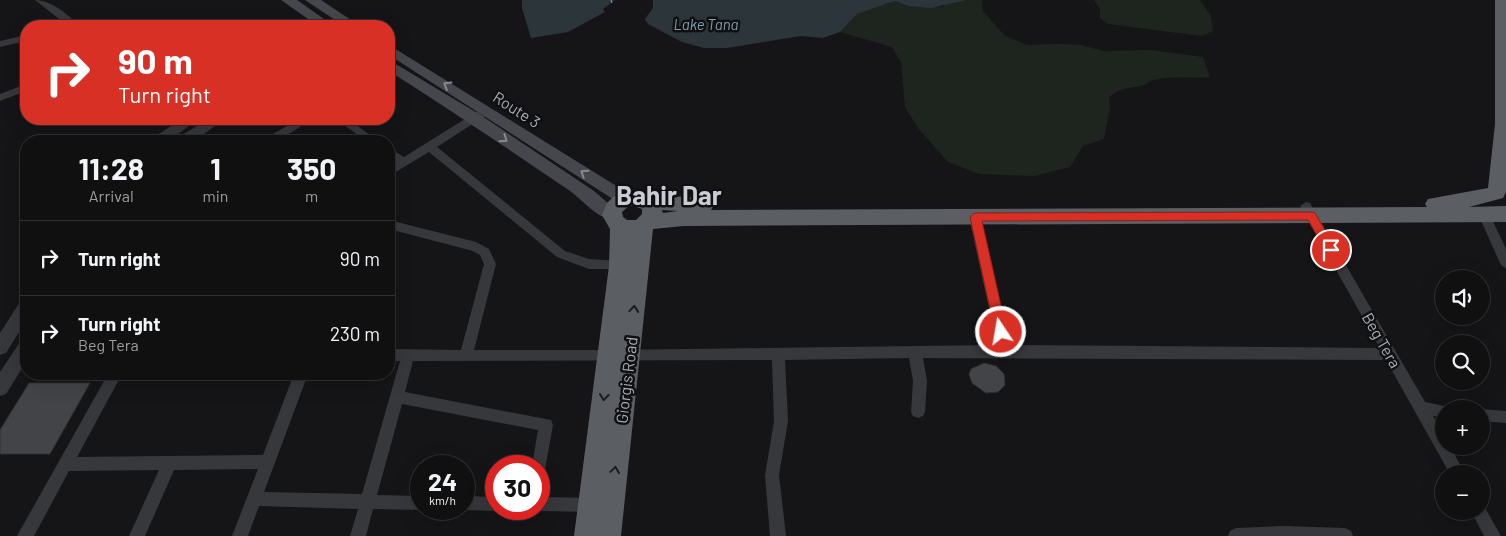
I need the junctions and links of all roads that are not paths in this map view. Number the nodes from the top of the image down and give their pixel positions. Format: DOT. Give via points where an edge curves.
graph roads {
  1 [pos="40,0"];
  2 [pos="288,0"];
  3 [pos="312,0"];
  4 [pos="1503,0"];
  5 [pos="67,20"];
  6 [pos="318,20"];
  7 [pos="343,20"];
  8 [pos="20,39"];
  9 [pos="0,44"];
  10 [pos="395,53"];
  11 [pos="395,68"];
  12 [pos="20,90"];
  13 [pos="0,98"];
  14 [pos="480,114"];
  15 [pos="184,125"];
  16 [pos="297,125"];
  17 [pos="350,125"];
  18 [pos="168,135"];
  19 [pos="280,135"];
  20 [pos="364,135"];
  21 [pos="428,146"];
  22 [pos="395,157"];
  23 [pos="402,162"];
  24 [pos="395,167"];
  25 [pos="1502,194"];
  26 [pos="625,199"];
  27 [pos="1309,211"];
  28 [pos="964,213"];
  29 [pos="1506,214"];
  30 [pos="647,216"];
  31 [pos="1485,216"];
  32 [pos="616,221"];
  33 [pos="395,227"];
  34 [pos="1506,263"];
  35 [pos="620,266"];
  36 [pos="20,316"];
  37 [pos="0,348"];
  38 [pos="1005,351"];
  39 [pos="20,352"];
  40 [pos="0,353"];
  41 [pos="915,353"];
  42 [pos="778,354"];
  43 [pos="1390,354"];
  44 [pos="395,356"];
  45 [pos="408,356"];
  46 [pos="466,356"];
  47 [pos="620,356"];
  48 [pos="20,359"];
  49 [pos="112,380"];
  50 [pos="299,380"];
  51 [pos="0,388"];
  52 [pos="396,398"];
  53 [pos="1422,408"];
  54 [pos="1435,410"];
  55 [pos="918,412"];
  56 [pos="1490,416"];
  57 [pos="1506,418"];
  58 [pos="541,455"];
  59 [pos="267,462"];
  60 [pos="170,463"];
  61 [pos="65,464"];
  62 [pos="1453,465"];
  63 [pos="254,499"];
  64 [pos="367,502"];
  65 [pos="410,503"];
  66 [pos="550,504"];
  67 [pos="600,505"];
  68 [pos="1484,520"];
  69 [pos="1284,535"];
  70 [pos="24,536"];
  71 [pos="137,536"];
  72 [pos="240,536"];
  73 [pos="358,536"];
  74 [pos="602,536"];
  75 [pos="778,536"];
  76 [pos="1236,536"];
  77 [pos="1345,536"];
  78 [pos="1493,536"];
  1 -- 5 [label="street"];
  2 -- 6 [label="main road"];
  3 -- 7 [label="main road"];
  4 -- 25 [label="highway"];
  8 -- 9 [label="street"];
  14 -- 10 [label="main road, Route 3, one-way"];
  11 -- 14 [label="main road"];
  12 -- 13 [label="street"];
  14 -- 21 [label="street"];
  26 -- 14 [label="main road, Route 3, one-way"];
  14 -- 32 [label="main road, one-way" via="588,195"];
  15 -- 18 [label="street"];
  16 -- 19 [label="street"];
  17 -- 20 [label="street"];
  21 -- 23 [label="street"];
  21 -- 35 [label="street" via="561,254 588,264"];
  22 -- 23 [label="street"];
  23 -- 24 [label="street"];
  25 -- 27 [label="highway" via="1432,204"];
  26 -- 30 [label="highway" via="635,198"];
  26 -- 32 [label="highway" via="615,206"];
  27 -- 28 [label="highway"];
  27 -- 31 [label="highway"];
  27 -- 43 [label="street, Beg Tera"];
  28 -- 30 [label="highway" via="747,212 684,218"];
  28 -- 38 [label="street"];
  29 -- 31 [label="highway"];
  30 -- 32 [label="highway" via="632,228"];
  47 -- 30 [label="highway, Giorgis Road, one-way"];
  31 -- 34 [label="street"];
  32 -- 35 [label="highway, Giorgis Road"];
  33 -- 46 [label="street" via="485,252 490,264"];
  35 -- 47 [label="highway, Giorgis Road"];
  36 -- 37 [label="street"];
  38 -- 41 [label="street"];
  38 -- 43 [label="street"];
  39 -- 40 [label="street"];
  41 -- 42 [label="street"];
  41 -- 55 [label="street" via="920,381"];
  42 -- 47 [label="street"];
  42 -- 75 [label="street" via="781,421 772,475"];
  43 -- 53 [label="street, Beg Tera"];
  44 -- 45 [label="street"];
  45 -- 46 [label="street"];
  45 -- 52 [label="street"];
  46 -- 47 [label="street"];
  47 -- 67 [label="highway, Giorgis Road"];
  48 -- 51 [label="street"];
  49 -- 61 [label="street"];
  50 -- 59 [label="street"];
  52 -- 58 [label="street" via="546,425"];
  52 -- 64 [label="street"];
  53 -- 54 [label="street"];
  53 -- 62 [label="street, Beg Tera"];
  56 -- 57 [label="street"];
  59 -- 60 [label="street"];
  59 -- 63 [label="street"];
  60 -- 61 [label="street"];
  60 -- 71 [label="street"];
  61 -- 70 [label="street"];
  63 -- 64 [label="street"];
  63 -- 72 [label="street"];
  64 -- 65 [label="street"];
  64 -- 73 [label="street"];
  66 -- 67 [label="street"];
  67 -- 74 [label="highway, Giorgis Road"];
  68 -- 78 [label="street"];
  69 -- 76 [label="street"];
  69 -- 77 [label="street"];
}
